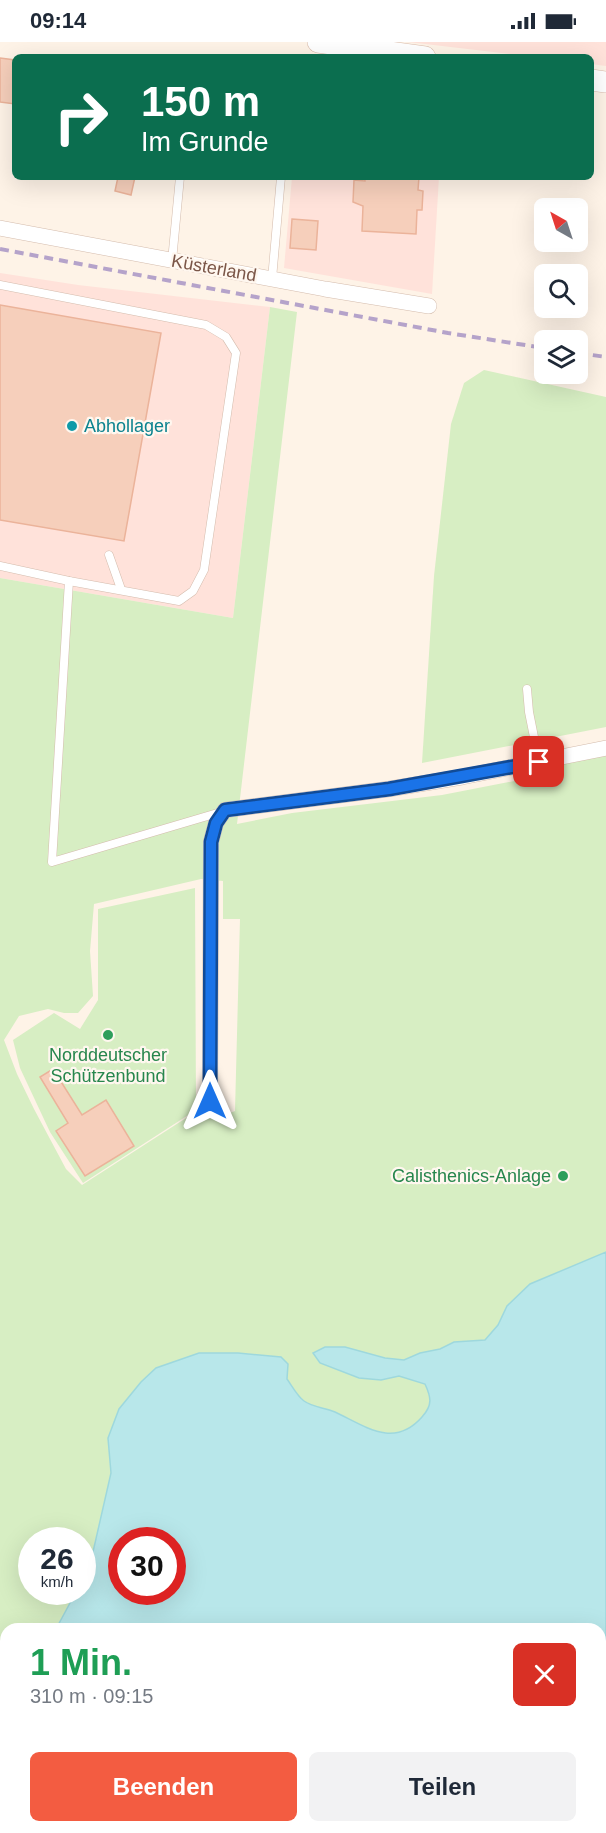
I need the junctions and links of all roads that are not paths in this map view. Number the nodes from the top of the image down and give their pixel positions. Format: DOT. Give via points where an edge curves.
graph roads {
  1 [pos="318,42"];
  2 [pos="404,54"];
  3 [pos="180,180"];
  4 [pos="281,180"];
  5 [pos="0,228"];
  6 [pos="172,261"];
  7 [pos="272,279"];
  8 [pos="0,285"];
  9 [pos="429,306"];
  10 [pos="110,555"];
  11 [pos="0,566"];
  12 [pos="69,581"];
  13 [pos="121,589"];
  14 [pos="527,689"];
  15 [pos="606,748"];
  16 [pos="539,762"];
  17 [pos="225,810"];
  18 [pos="210,1101"];
  1 -- 2 [label="main road"];
  3 -- 6 [label="lane"];
  4 -- 7 [label="lane"];
  5 -- 6 [label="street, Küsterland"];
  6 -- 7 [label="street, Küsterland"];
  7 -- 9 [label="street, Küsterland"];
  8 -- 13 [label="lane" via="206,325 226,337 236,353 204,570 193,591 178,601"];
  10 -- 13 [label="lane"];
  11 -- 12 [label="lane"];
  12 -- 13 [label="lane"];
  12 -- 17 [label="lane" via="52,862"];
  14 -- 16 [label="lane"];
  15 -- 16 [label="street"];
  16 -- 17 [label="street" via="389,789"];
  17 -- 18 [label="street" via="216,823 211,842"];
}
